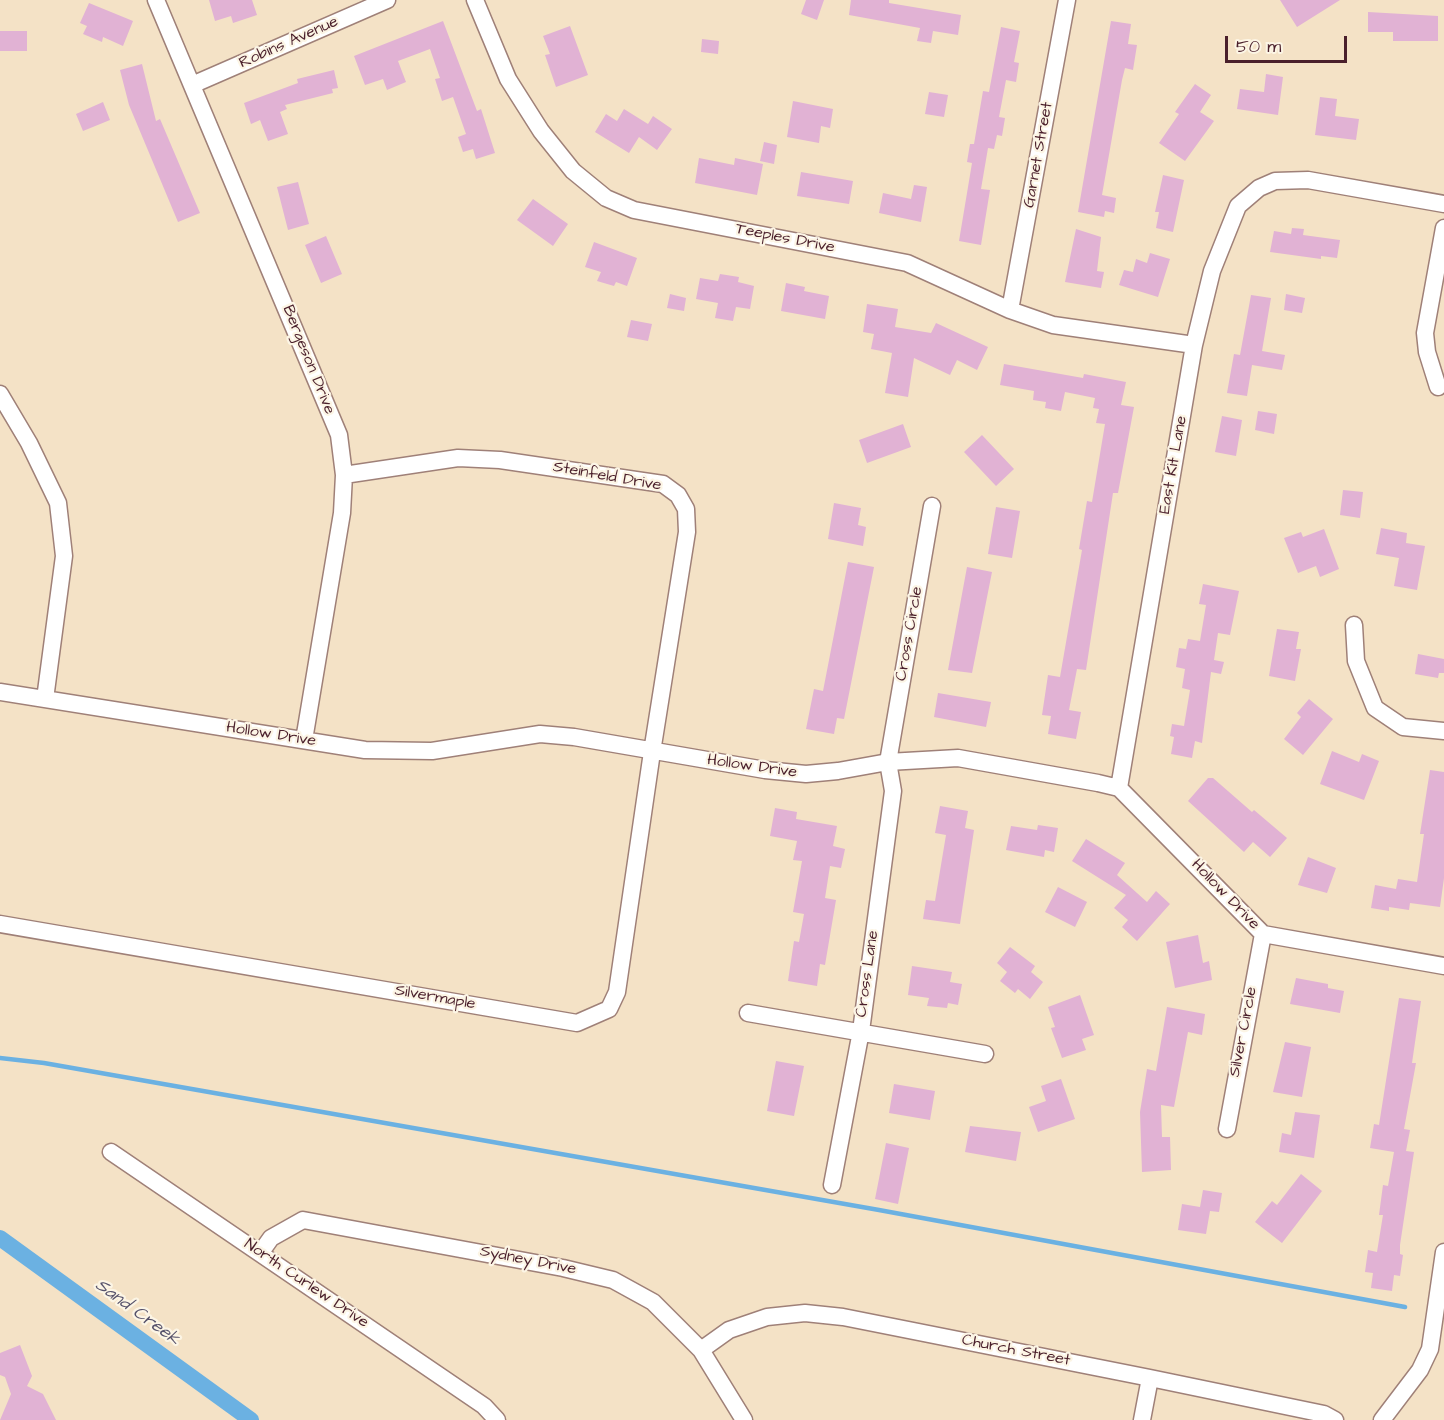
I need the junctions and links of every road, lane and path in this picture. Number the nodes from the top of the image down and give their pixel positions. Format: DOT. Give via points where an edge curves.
graph roads {
  1 [pos="156,0"];
  2 [pos="387,0"];
  3 [pos="475,0"];
  4 [pos="1067,0"];
  5 [pos="192,86"];
  6 [pos="1444,204"];
  7 [pos="1444,228"];
  8 [pos="1010,310"];
  9 [pos="1194,345"];
  10 [pos="1438,387"];
  11 [pos="0,394"];
  12 [pos="344,475"];
  13 [pos="932,507"];
  14 [pos="1354,625"];
  15 [pos="0,692"];
  16 [pos="45,699"];
  17 [pos="1444,731"];
  18 [pos="304,740"];
  19 [pos="652,752"];
  20 [pos="888,762"];
  21 [pos="1119,788"];
  22 [pos="0,924"];
  23 [pos="1263,934"];
  24 [pos="1444,966"];
  25 [pos="748,1013"];
  26 [pos="861,1031"];
  27 [pos="985,1054"];
  28 [pos="1227,1129"];
  29 [pos="111,1152"];
  30 [pos="832,1185"];
  31 [pos="261,1252"];
  32 [pos="1444,1252"];
  33 [pos="701,1350"];
  34 [pos="1150,1378"];
  35 [pos="497,1420"];
  36 [pos="744,1420"];
  37 [pos="1142,1420"];
  38 [pos="1335,1420"];
  39 [pos="1382,1420"];
  1 -- 5 [label="street, Bergeson Drive"];
  2 -- 5 [label="street, Robins Avenue"];
  3 -- 8 [label="street, Teeples Drive" via="508,79 541,131 573,171 606,198 634,210 907,263"];
  4 -- 8 [label="street, Garnet Street"];
  5 -- 12 [label="street, Bergeson Drive" via="339,435"];
  6 -- 9 [label="street, East Kit Lane" via="1308,180 1275,181 1259,188 1238,206 1212,271"];
  7 -- 10 [label="street" via="1425,333"];
  8 -- 9 [label="street, Teeples Drive" via="1053,325"];
  9 -- 21 [label="street, East Kit Lane"];
  11 -- 16 [label="street" via="58,503 64,556"];
  12 -- 18 [label="street, Bergeson Drive" via="342,513"];
  12 -- 19 [label="street, Steinfeld Drive" via="458,458 500,460 663,484 678,495 686,509 687,532"];
  13 -- 20 [label="street, Cross Circle"];
  14 -- 17 [label="street" via="1356,661 1375,708 1403,727"];
  15 -- 16 [label="street, Hollow Drive"];
  16 -- 18 [label="street, Hollow Drive"];
  18 -- 19 [label="street, Hollow Drive" via="400,753 540,734 574,736"];
  19 -- 20 [label="street, Hollow Drive" via="806,774"];
  19 -- 22 [label="street, Silvermaple" via="617,992 609,1009 578,1023"];
  20 -- 21 [label="street, Hollow Drive" via="958,758"];
  20 -- 26 [label="street, Cross Lane" via="893,791"];
  21 -- 23 [label="street, Hollow Drive"];
  23 -- 24 [label="street, Hollow Drive"];
  23 -- 28 [label="street, Silver Circle"];
  25 -- 26 [label="street"];
  26 -- 27 [label="street"];
  26 -- 30 [label="street, Cross Lane"];
  29 -- 31 [label="street, North Curlew Drive"];
  31 -- 33 [label="street, Sydney Drive" via="283,1230 303,1220 564,1268 613,1280 653,1302"];
  31 -- 35 [label="street, North Curlew Drive" via="483,1406"];
  32 -- 39 [label="street" via="1430,1348 1420,1370"];
  33 -- 34 [label="street, Church Street" via="729,1330 767,1317 805,1314 843,1317"];
  33 -- 36 [label="street, Sydney Drive"];
  34 -- 37 [label="street"];
  34 -- 38 [label="street, Church Street" via="1324,1414"];
}
